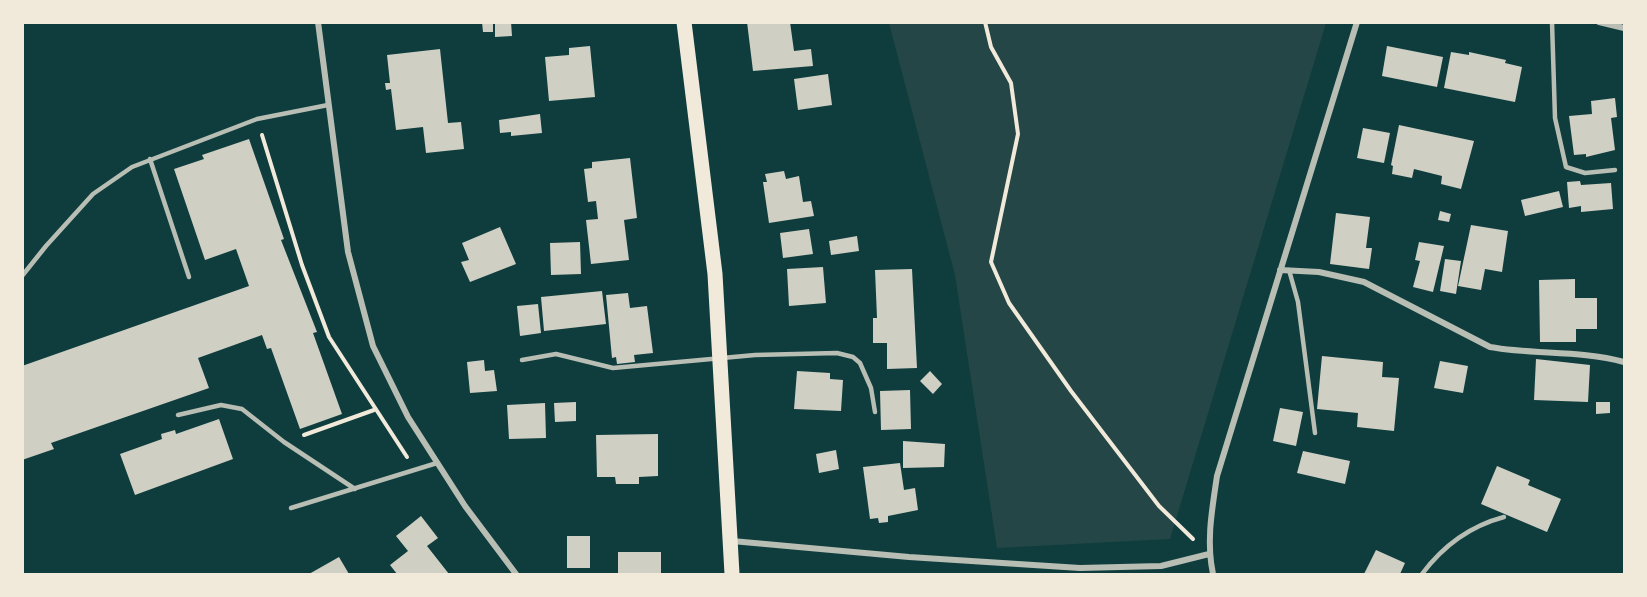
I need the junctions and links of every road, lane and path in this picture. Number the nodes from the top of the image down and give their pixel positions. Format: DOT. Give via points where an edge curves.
graph roads {
  1 [pos="318,22"];
  2 [pos="684,22"];
  3 [pos="985,22"];
  4 [pos="1357,22"];
  5 [pos="1552,22"];
  6 [pos="1599,22"];
  7 [pos="1624,28"];
  8 [pos="328,105"];
  9 [pos="257,119"];
  10 [pos="150,159"];
  11 [pos="1615,170"];
  12 [pos="1280,270"];
  13 [pos="1289,270"];
  14 [pos="22,276"];
  15 [pos="189,277"];
  16 [pos="721,359"];
  17 [pos="522,360"];
  18 [pos="1624,362"];
  19 [pos="374,410"];
  20 [pos="875,412"];
  21 [pos="178,415"];
  22 [pos="1315,433"];
  23 [pos="284,442"];
  24 [pos="437,463"];
  25 [pos="416,470"];
  26 [pos="355,489"];
  27 [pos="291,508"];
  28 [pos="1504,517"];
  29 [pos="732,541"];
  30 [pos="1209,554"];
  31 [pos="516,574"];
  32 [pos="732,574"];
  33 [pos="1213,574"];
  34 [pos="1422,574"];
  1 -- 8 [label="street"];
  2 -- 16 [label="main road" via="715,274"];
  3 -- 30 [label="path" via="991,47 1011,83 1018,134 991,262 1010,303 1071,391 1159,506"];
  4 -- 12 [label="street"];
  5 -- 11 [label="lane" via="1555,118 1566,167 1585,173"];
  6 -- 7 [label="street"];
  8 -- 9 [label="lane"];
  8 -- 24 [label="street" via="348,252 373,346 408,417"];
  9 -- 10 [label="lane"];
  9 -- 19 [label="path" via="329,338"];
  10 -- 14 [label="lane" via="93,194"];
  10 -- 15 [label="lane"];
  12 -- 13 [label="street"];
  12 -- 30 [label="street" via="1217,476 1209,523"];
  13 -- 18 [label="street" via="1364,282 1490,347 1603,356"];
  13 -- 22 [label="lane" via="1298,302"];
  16 -- 17 [label="lane" via="614,368 556,354"];
  16 -- 20 [label="lane" via="815,352 853,357 866,374"];
  16 -- 29 [label="main road"];
  19 -- 23 [label="path"];
  19 -- 25 [label="path"];
  21 -- 23 [label="lane" via="221,405 242,409"];
  23 -- 26 [label="lane"];
  24 -- 25 [label="lane"];
  24 -- 31 [label="street"];
  25 -- 26 [label="lane"];
  26 -- 27 [label="lane"];
  28 -- 34 [label="lane" via="1470,529"];
  29 -- 30 [label="street" via="1080,568 1161,566"];
  29 -- 32 [label="main road"];
  30 -- 33 [label="street"];
}
